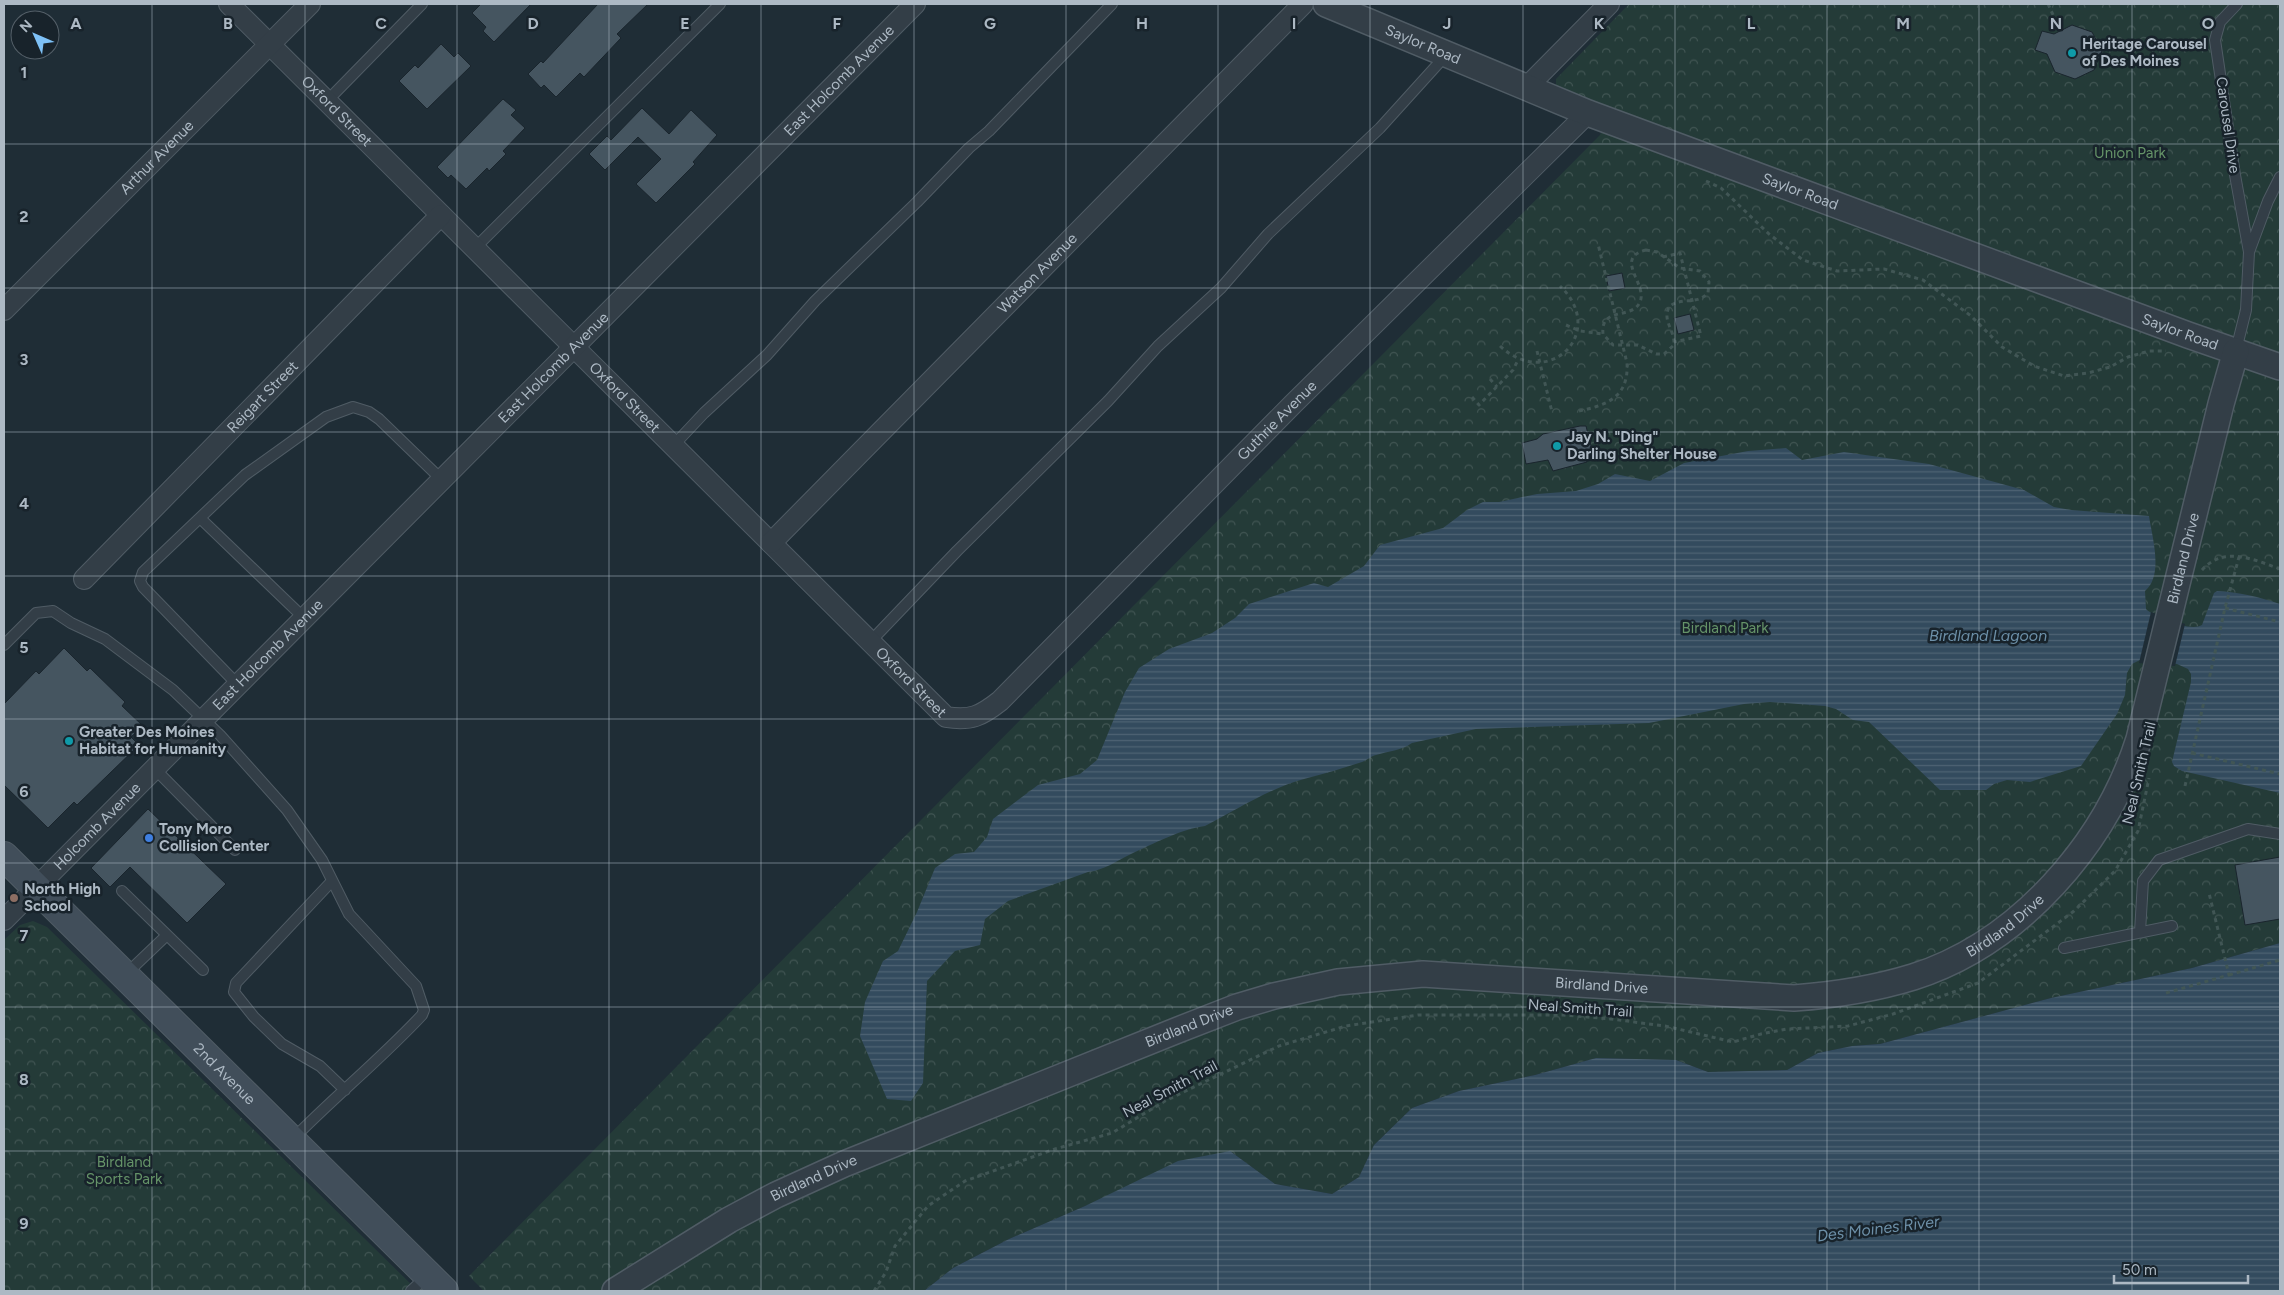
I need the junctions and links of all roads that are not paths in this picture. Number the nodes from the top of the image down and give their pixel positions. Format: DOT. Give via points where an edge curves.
graph roads {
  1 [pos="230,4"];
  2 [pos="310,4"];
  3 [pos="422,4"];
  4 [pos="720,4"];
  5 [pos="915,4"];
  6 [pos="1112,4"];
  7 [pos="1303,4"];
  8 [pos="1326,4"];
  9 [pos="1609,4"];
  10 [pos="2237,4"];
  11 [pos="269,44"];
  12 [pos="1448,53"];
  13 [pos="1526,88"];
  14 [pos="328,100"];
  15 [pos="1588,113"];
  16 [pos="2280,177"];
  17 [pos="441,215"];
  18 [pos="474,249"];
  19 [pos="2249,252"];
  20 [pos="4,310"];
  21 [pos="574,346"];
  22 [pos="2236,351"];
  23 [pos="2280,367"];
  24 [pos="673,446"];
  25 [pos="441,479"];
  26 [pos="200,518"];
  27 [pos="771,543"];
  28 [pos="84,579"];
  29 [pos="304,618"];
  30 [pos="870,642"];
  31 [pos="4,645"];
  32 [pos="238,684"];
  33 [pos="961,720"];
  34 [pos="197,725"];
  35 [pos="154,768"];
  36 [pos="2280,834"];
  37 [pos="234,850"];
  38 [pos="4,856"];
  39 [pos="332,881"];
  40 [pos="35,887"];
  41 [pos="122,891"];
  42 [pos="4,920"];
  43 [pos="2172,926"];
  44 [pos="2140,932"];
  45 [pos="167,935"];
  46 [pos="2064,948"];
  47 [pos="203,970"];
  48 [pos="125,976"];
  49 [pos="345,1090"];
  50 [pos="292,1141"];
  51 [pos="427,1286"];
  52 [pos="614,1291"];
  1 -- 11 [label="street, Oxford Street"];
  2 -- 11 [label="street, Arthur Avenue"];
  3 -- 14 [label="lane"];
  4 -- 18 [label="lane"];
  5 -- 21 [label="street, East Holcomb Avenue"];
  6 -- 24 [label="lane" via="989,131 815,301 767,355 704,412"];
  7 -- 27 [label="street, Watson Avenue"];
  8 -- 12 [label="street, Saylor Road"];
  9 -- 13 [label="street"];
  10 -- 19 [label="lane, Carousel Drive" via="2220,22 2215,40"];
  11 -- 14 [label="street, Oxford Street"];
  11 -- 20 [label="street, Arthur Avenue"];
  12 -- 13 [label="street, Saylor Road"];
  12 -- 30 [label="lane" via="1380,128 1268,234 1221,288 1158,346 1108,401"];
  13 -- 15 [label="street, Saylor Road"];
  14 -- 17 [label="street, Oxford Street"];
  15 -- 22 [label="street, Saylor Road"];
  15 -- 33 [label="street, Guthrie Avenue" via="1293,404 1000,701 981,715"];
  16 -- 19 [label="lane"];
  17 -- 18 [label="street, Oxford Street"];
  17 -- 28 [label="street, Reigart Street"];
  18 -- 21 [label="street, Oxford Street"];
  19 -- 22 [label="lane" via="2246,310"];
  21 -- 24 [label="street, Oxford Street"];
  21 -- 25 [label="street, East Holcomb Avenue"];
  22 -- 23 [label="street, Saylor Road"];
  22 -- 52 [label="street, Birdland Drive" via="2130,769 2093,836 2071,865 2032,905 1984,942 1915,976 1859,990 1794,998 1423,974 1366,978 1283,994 1237,1007 844,1164 729,1220"];
  24 -- 27 [label="street, Oxford Street"];
  25 -- 26 [label="lane" via="379,419 353,407 326,417 284,445 245,475"];
  25 -- 29 [label="street, East Holcomb Avenue"];
  26 -- 29 [label="lane"];
  26 -- 32 [label="lane" via="143,572 140,581"];
  27 -- 30 [label="street, Oxford Street"];
  29 -- 32 [label="street, East Holcomb Avenue"];
  30 -- 33 [label="street, Oxford Street" via="946,717"];
  31 -- 34 [label="lane" via="36,613 53,611 105,639 172,690"];
  32 -- 34 [label="street, East Holcomb Avenue"];
  34 -- 35 [label="street, Holcomb Avenue"];
  34 -- 39 [label="lane" via="287,810 322,860"];
  35 -- 37 [label="lane"];
  35 -- 40 [label="street, Holcomb Avenue"];
  36 -- 44 [label="lane" via="2248,829 2159,860 2142,881"];
  38 -- 40 [label="main road, 2nd Avenue"];
  39 -- 49 [label="lane" via="349,914 416,986 424,1010 385,1054"];
  39 -- 49 [label="lane" via="236,983 234,992 282,1044 320,1066"];
  40 -- 42 [label="street, Holcomb Avenue"];
  40 -- 48 [label="main road, 2nd Avenue"];
  41 -- 45 [label="lane"];
  43 -- 44 [label="lane"];
  44 -- 46 [label="lane"];
  45 -- 47 [label="lane"];
  45 -- 48 [label="lane"];
  48 -- 50 [label="main road, 2nd Avenue"];
  49 -- 50 [label="lane"];
  50 -- 51 [label="main road, 2nd Avenue"];
}
